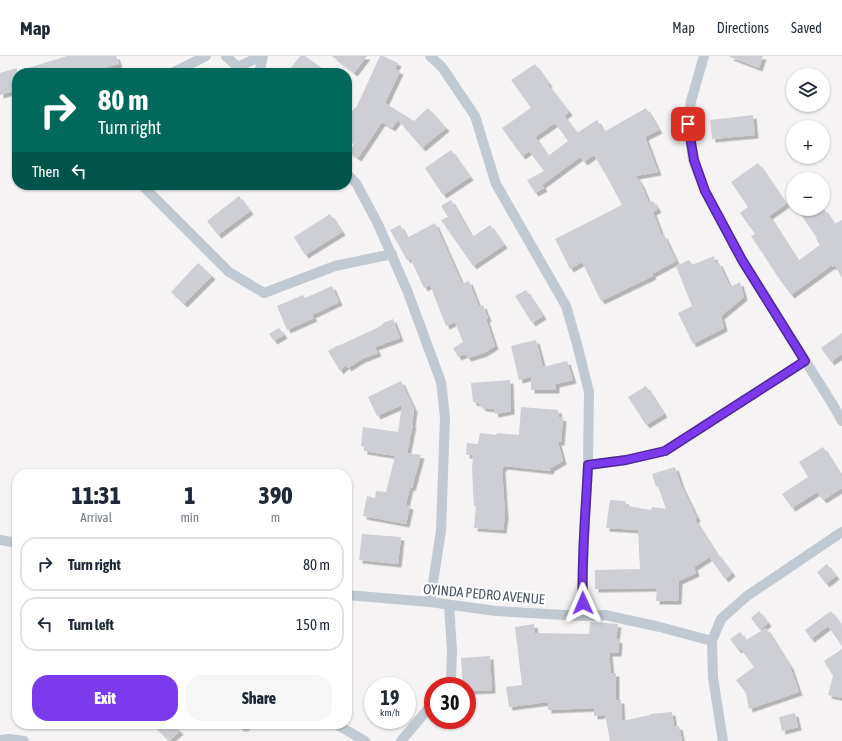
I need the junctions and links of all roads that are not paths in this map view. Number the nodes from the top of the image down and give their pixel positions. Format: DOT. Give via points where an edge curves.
graph roads {
  1 [pos="206,56"];
  2 [pos="226,56"];
  3 [pos="263,56"];
  4 [pos="430,56"];
  5 [pos="704,56"];
  6 [pos="182,68"];
  7 [pos="238,68"];
  8 [pos="243,68"];
  9 [pos="260,68"];
  10 [pos="352,179"];
  11 [pos="147,190"];
  12 [pos="392,254"];
  13 [pos="805,361"];
  14 [pos="842,421"];
  15 [pos="588,465"];
  16 [pos="842,532"];
  17 [pos="0,540"];
  18 [pos="12,541"];
  19 [pos="352,594"];
  20 [pos="430,602"];
  21 [pos="449,605"];
  22 [pos="583,616"];
  23 [pos="712,640"];
  24 [pos="451,677"];
  25 [pos="424,714"];
  26 [pos="345,729"];
  27 [pos="0,740"];
  28 [pos="24,741"];
  29 [pos="366,741"];
  30 [pos="401,741"];
  31 [pos="723,741"];
  1 -- 6 [label="street"];
  2 -- 7 [label="street"];
  3 -- 8 [label="street"];
  3 -- 9 [label="street"];
  4 -- 15 [label="street" via="442,67 475,116 496,184 566,306 589,392"];
  5 -- 13 [label="street" via="691,101 688,124 694,160 705,191 742,260"];
  10 -- 12 [label="street"];
  11 -- 12 [label="street" via="230,272 264,293 335,266"];
  12 -- 20 [label="street" via="441,382 445,417 441,531"];
  13 -- 14 [label="street"];
  13 -- 15 [label="street" via="665,451"];
  15 -- 22 [label="street"];
  16 -- 23 [label="street" via="747,596 721,619"];
  17 -- 18 [label="street"];
  19 -- 20 [label="street, OYINDA PEDRO AVENUE"];
  20 -- 21 [label="street, OYINDA PEDRO AVENUE"];
  21 -- 22 [label="street, OYINDA PEDRO AVENUE" via="496,611"];
  21 -- 24 [label="street"];
  22 -- 23 [label="street, OYINDA PEDRO AVENUE" via="604,615"];
  23 -- 31 [label="street" via="713,678"];
  25 -- 30 [label="street"];
  26 -- 29 [label="street"];
  27 -- 28 [label="street"];
}
